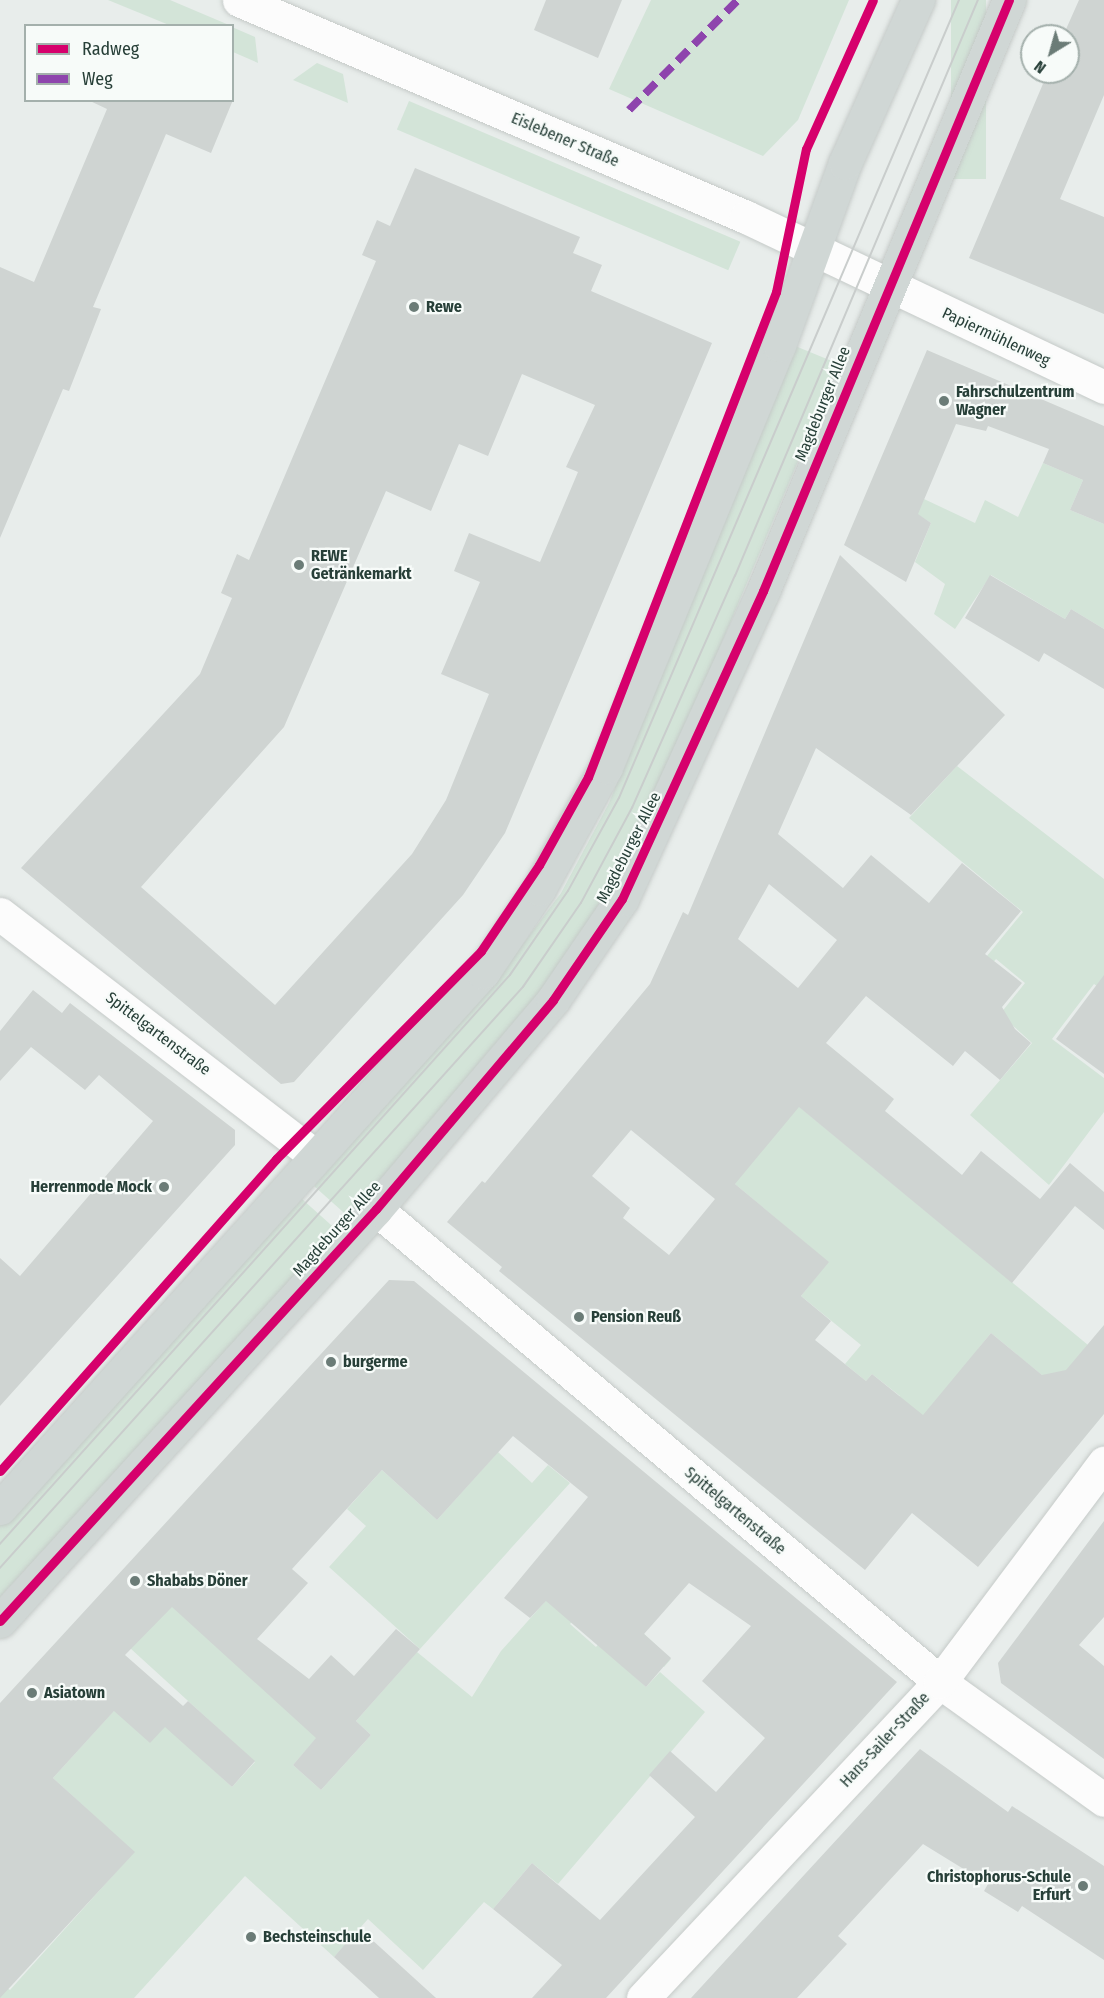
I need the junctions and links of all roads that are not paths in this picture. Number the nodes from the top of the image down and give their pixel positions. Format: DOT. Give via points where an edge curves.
graph roads {
  1 [pos="239,0"];
  2 [pos="918,0"];
  3 [pos="1010,0"];
  4 [pos="814,249"];
  5 [pos="889,285"];
  6 [pos="1104,387"];
  7 [pos="4,928"];
  8 [pos="315,1156"];
  9 [pos="376,1209"];
  10 [pos="1104,1463"];
  11 [pos="0,1509"];
  12 [pos="0,1621"];
  13 [pos="940,1682"];
  14 [pos="1104,1800"];
  15 [pos="643,1998"];
  1 -- 4 [label="street, Eislebener Straße"];
  2 -- 4 [label="main road" via="845,163"];
  3 -- 5 [label="main road, Magdeburger Allee"];
  4 -- 5 [label="street, Eislebener Straße"];
  4 -- 8 [label="main road" via="779,345 588,806 483,972"];
  5 -- 6 [label="street, Papiermühlenweg"];
  5 -- 9 [label="main road, Magdeburger Allee" via="764,591 622,899 553,1000"];
  7 -- 8 [label="street, Spittelgartenstraße"];
  8 -- 11 [label="main road"];
  9 -- 12 [label="main road, Magdeburger Allee"];
  9 -- 13 [label="street, Spittelgartenstraße"];
  10 -- 13 [label="street, Hans-Sailer-Straße"];
  13 -- 14 [label="street, Spittelgartenstraße"];
  13 -- 15 [label="street, Hans-Sailer-Straße"];
}
